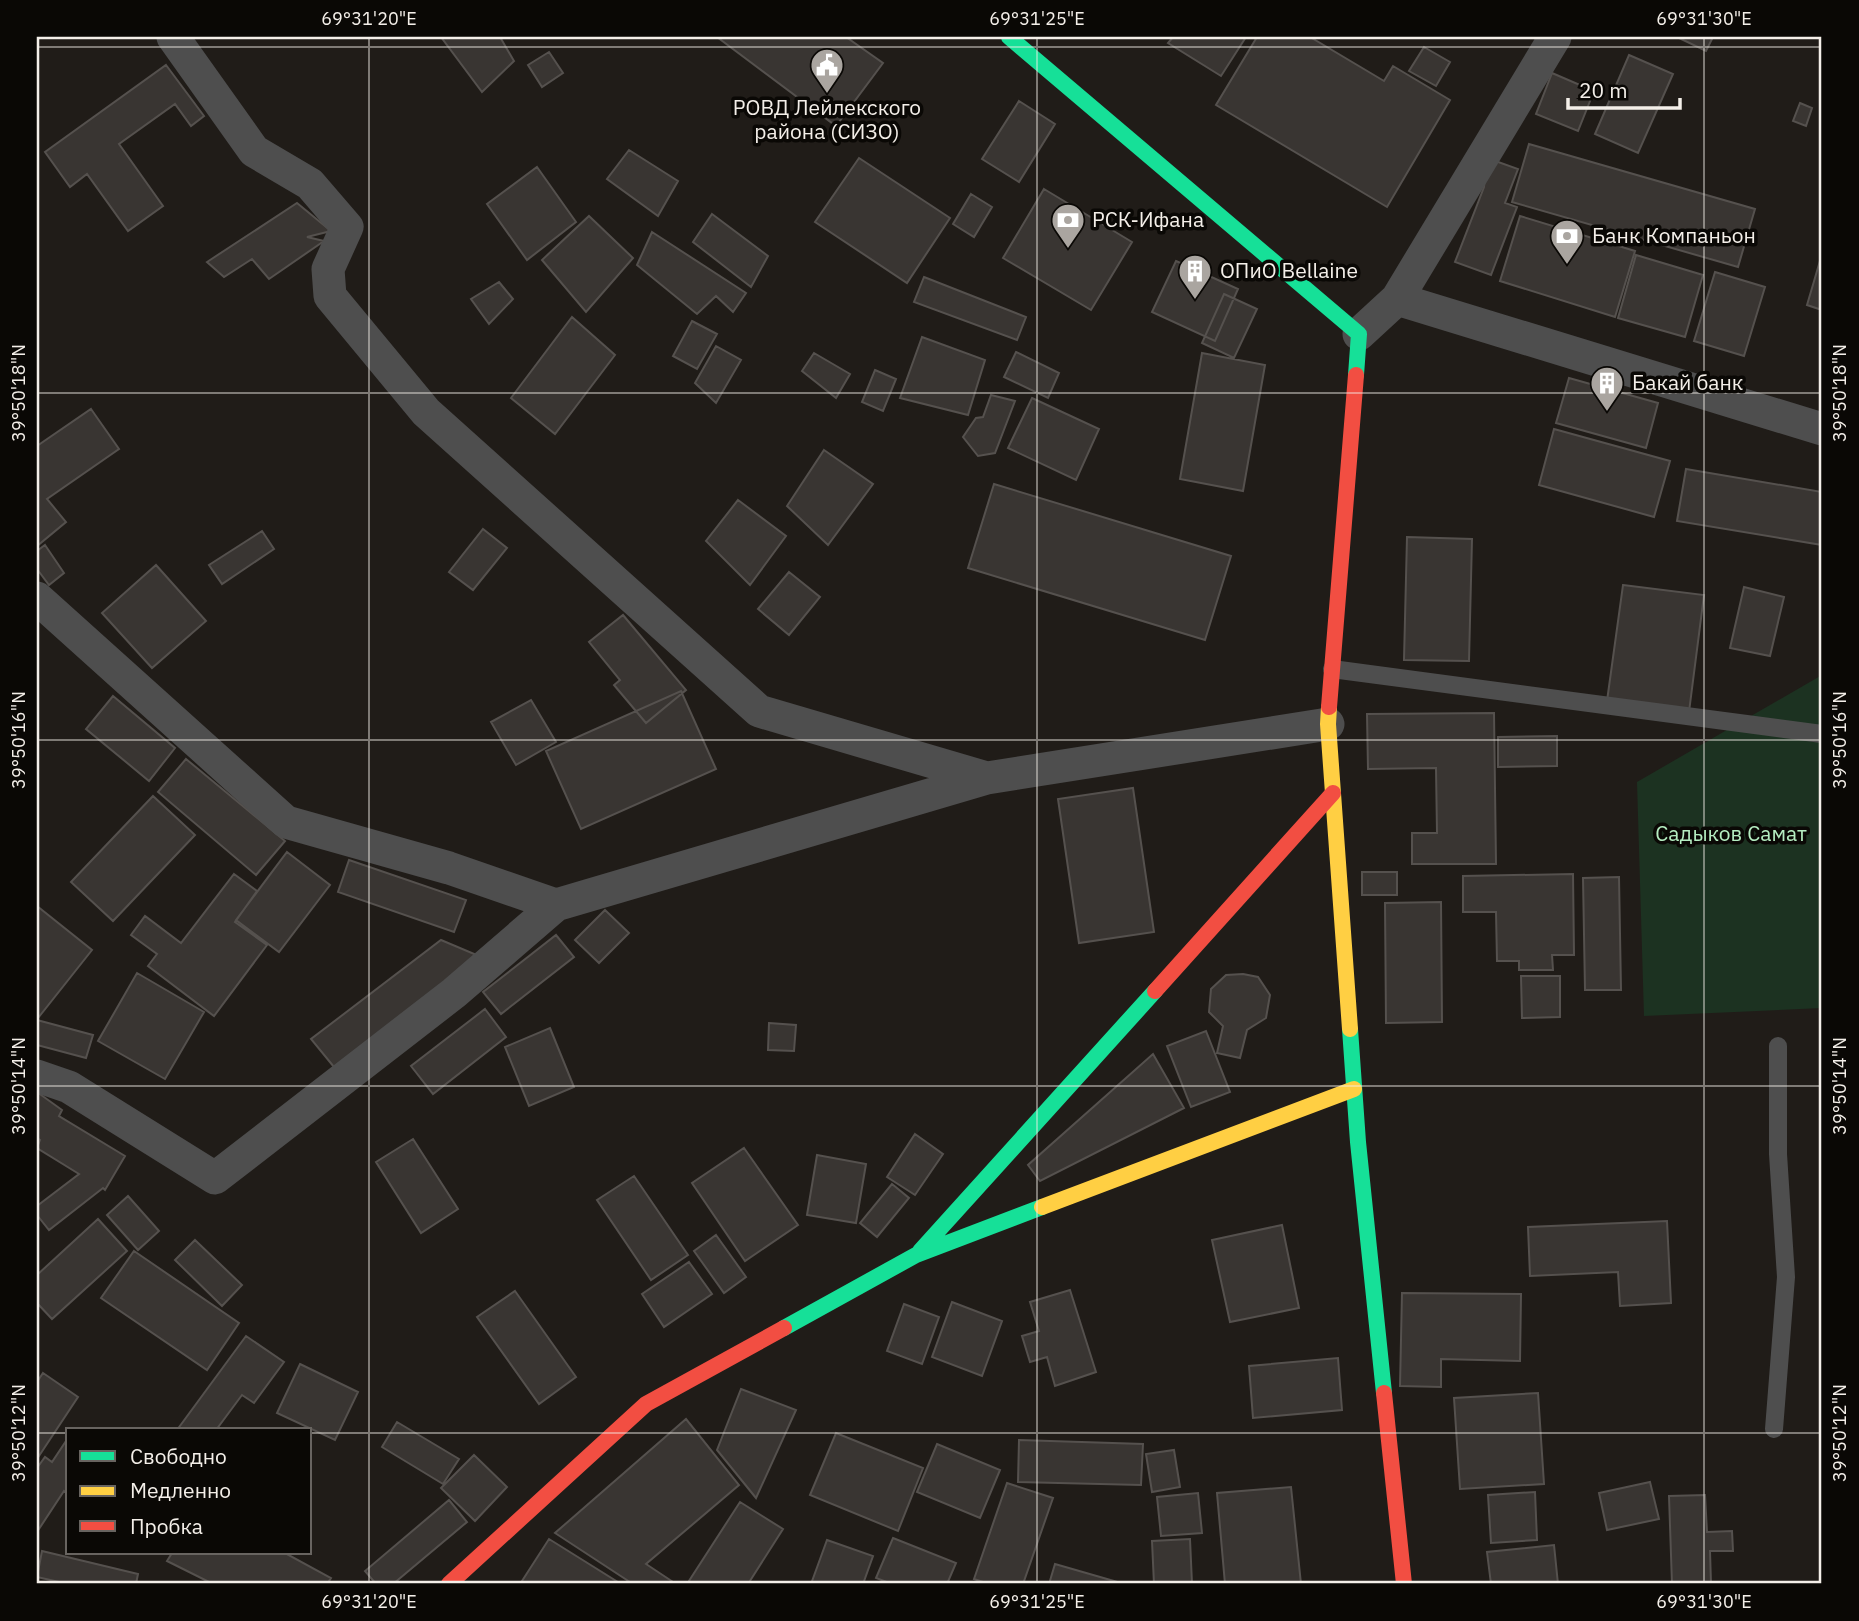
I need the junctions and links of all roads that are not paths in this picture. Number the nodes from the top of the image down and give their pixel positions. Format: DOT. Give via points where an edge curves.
graph roads {
  1 [pos="173,37"];
  2 [pos="1009,37"];
  3 [pos="1555,37"];
  4 [pos="1397,299"];
  5 [pos="1359,334"];
  6 [pos="1822,429"];
  7 [pos="37,598"];
  8 [pos="1332,669"];
  9 [pos="1328,724"];
  10 [pos="1822,734"];
  11 [pos="986,778"];
  12 [pos="1333,793"];
  13 [pos="556,905"];
  14 [pos="1778,1046"];
  15 [pos="37,1076"];
  16 [pos="1354,1089"];
  17 [pos="916,1255"];
  18 [pos="1774,1429"];
  19 [pos="449,1584"];
  20 [pos="1404,1584"];
  1 -- 11 [label="street" via="254,151 310,184 347,227 328,269 330,296 437,421 759,711"];
  2 -- 5 [label="street"];
  3 -- 4 [label="street"];
  4 -- 5 [label="street"];
  4 -- 6 [label="street"];
  5 -- 8 [label="street"];
  7 -- 13 [label="street" via="286,822 449,868"];
  8 -- 9 [label="street"];
  8 -- 10 [label="lane"];
  9 -- 11 [label="street"];
  9 -- 12 [label="street"];
  11 -- 13 [label="street"];
  12 -- 16 [label="street"];
  12 -- 17 [label="street"];
  13 -- 15 [label="street" via="454,993 215,1178 69,1087"];
  14 -- 18 [label="lane" via="1778,1154 1786,1277"];
  16 -- 17 [label="street"];
  16 -- 20 [label="street"];
  17 -- 19 [label="street" via="646,1404"];
}
